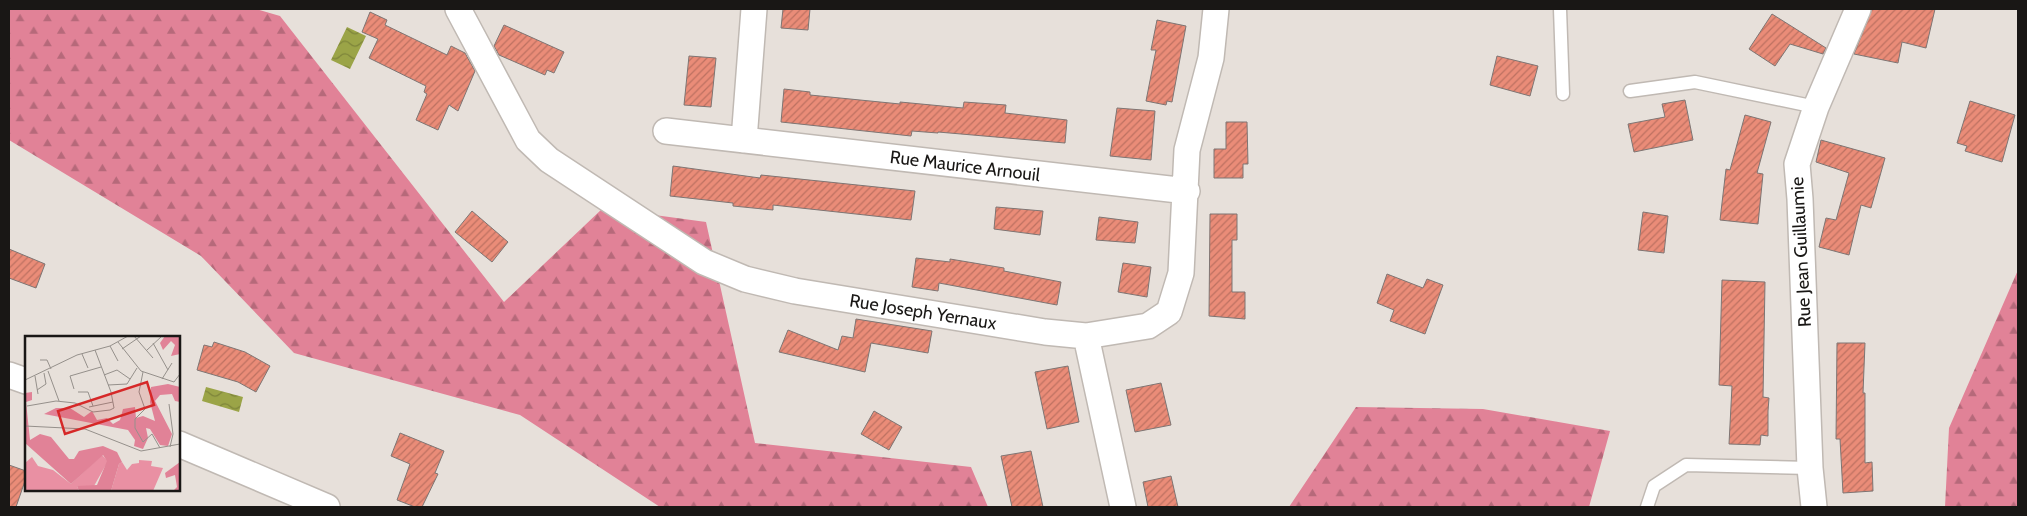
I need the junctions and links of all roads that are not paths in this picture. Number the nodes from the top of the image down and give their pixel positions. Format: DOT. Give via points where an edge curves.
graph roads {
  1 [pos="458,9"];
  2 [pos="754,9"];
  3 [pos="1216,9"];
  4 [pos="1560,9"];
  5 [pos="1858,9"];
  6 [pos="1630,91"];
  7 [pos="1563,94"];
  8 [pos="1816,107"];
  9 [pos="666,131"];
  10 [pos="744,140"];
  11 [pos="1186,191"];
  12 [pos="1086,336"];
  13 [pos="9,374"];
  14 [pos="25,381"];
  15 [pos="180,444"];
  16 [pos="1810,468"];
  17 [pos="327,507"];
  18 [pos="1123,507"];
  19 [pos="1647,507"];
  20 [pos="1814,507"];
  1 -- 12 [label="street, Rue Joseph Yernaux" via="528,140 549,160 704,262 745,279 795,291"];
  2 -- 10 [label="street"];
  3 -- 11 [label="street, Rue Joseph Yernaux" via="1211,58 1187,150"];
  4 -- 7 [label="lane"];
  5 -- 8 [label="street, Rue Jean Guillaumie"];
  6 -- 8 [label="lane" via="1695,82"];
  8 -- 16 [label="street, Rue Jean Guillaumie" via="1797,164"];
  9 -- 10 [label="street, Rue Maurice Arnouil"];
  10 -- 11 [label="street, Rue Maurice Arnouil"];
  11 -- 12 [label="street, Rue Joseph Yernaux" via="1181,273 1169,312 1148,326"];
  12 -- 18 [label="street"];
  13 -- 14 [label="street"];
  15 -- 17 [label="street"];
  16 -- 19 [label="lane" via="1686,465 1654,486"];
  16 -- 20 [label="street, Rue Jean Guillaumie"];
}
